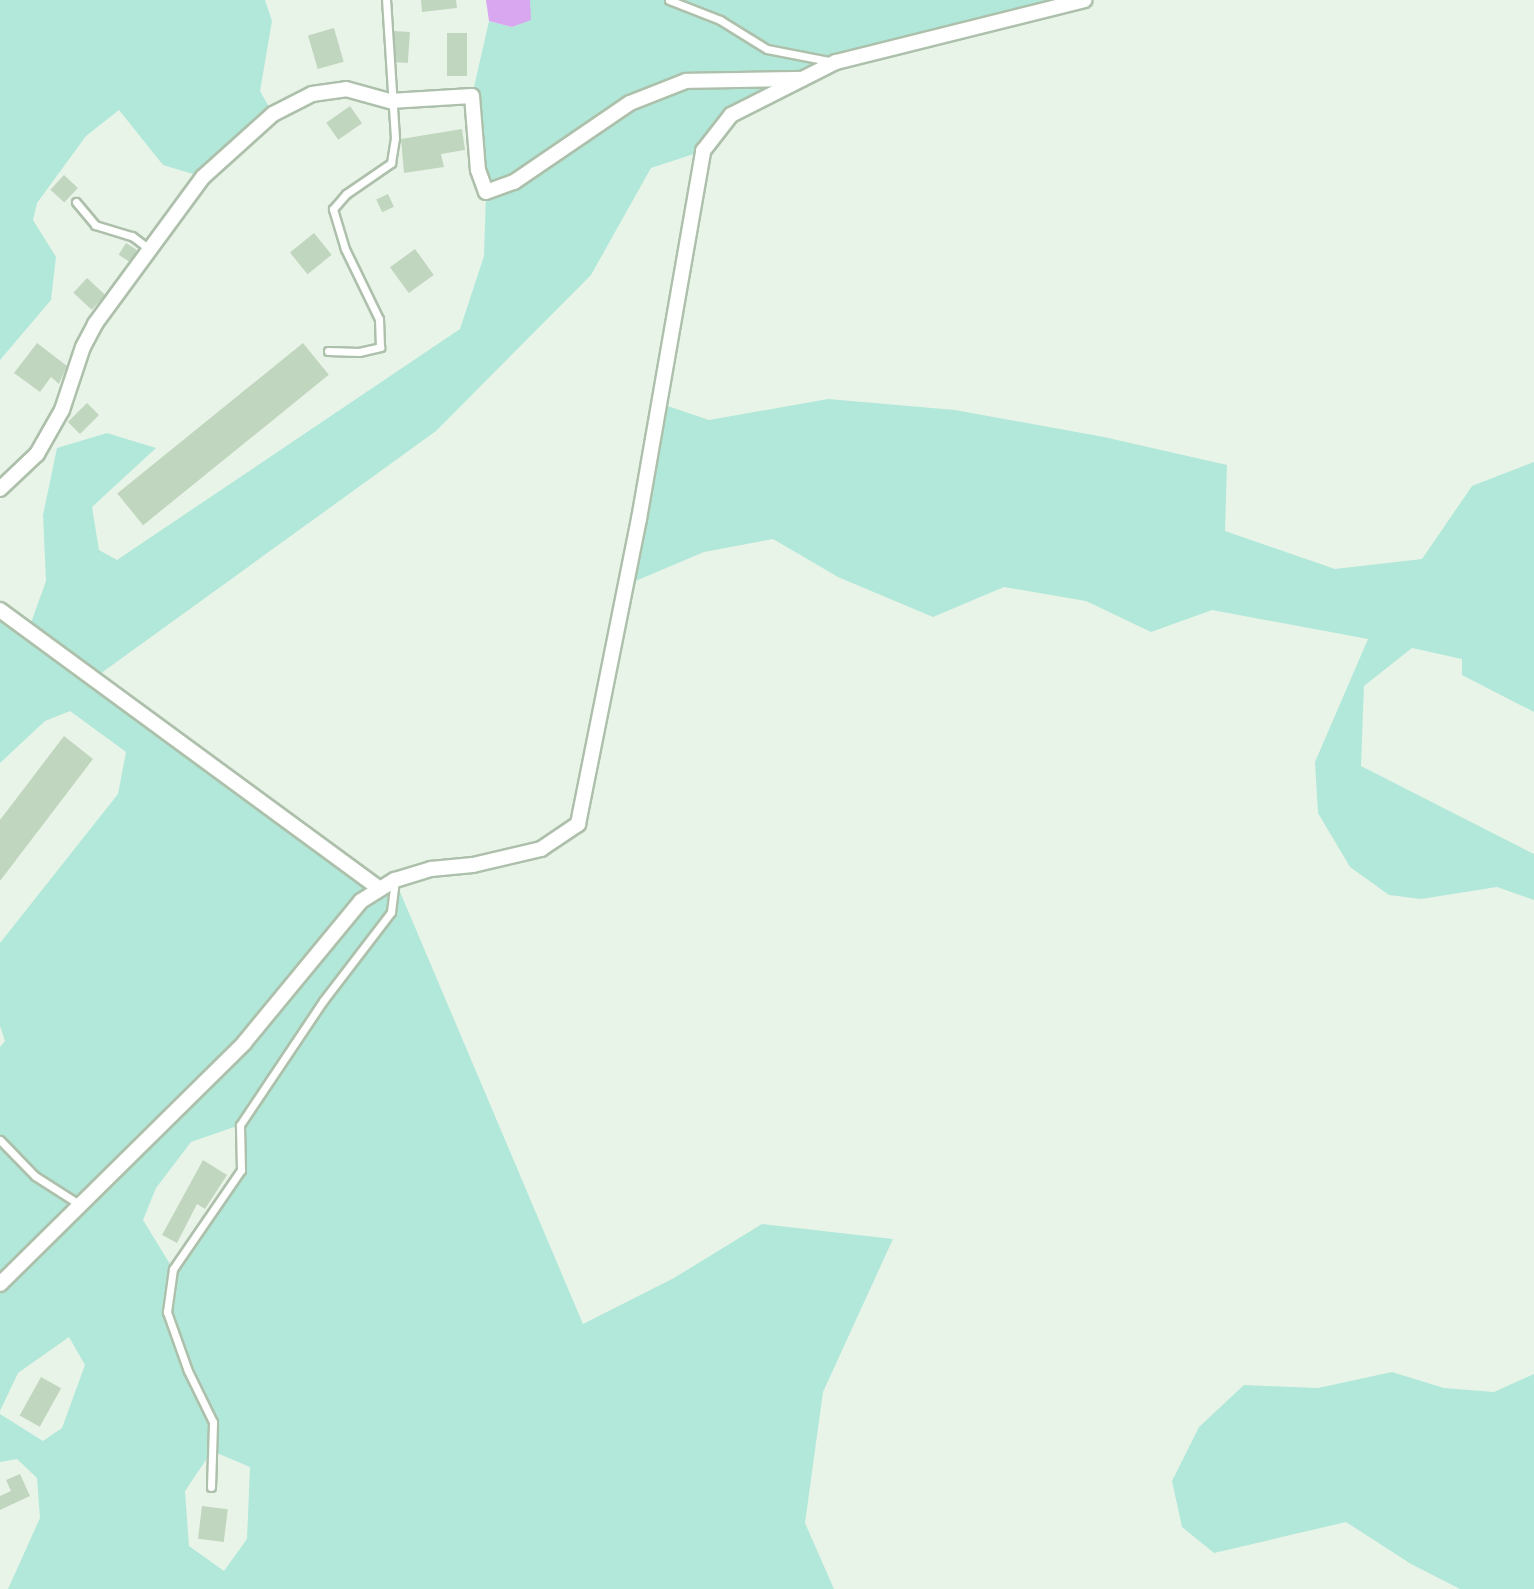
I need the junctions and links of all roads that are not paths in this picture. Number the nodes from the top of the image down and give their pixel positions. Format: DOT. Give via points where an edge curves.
graph roads {
  1 [pos="386,0"];
  2 [pos="669,0"];
  3 [pos="1084,0"];
  4 [pos="836,62"];
  5 [pos="803,79"];
  6 [pos="390,101"];
  7 [pos="76,202"];
  8 [pos="149,249"];
  9 [pos="328,351"];
  10 [pos="0,489"];
  11 [pos="0,610"];
  12 [pos="395,880"];
  13 [pos="380,890"];
  14 [pos="0,1140"];
  15 [pos="79,1204"];
  16 [pos="0,1284"];
  17 [pos="211,1487"];
  1 -- 6 [label="lane"];
  2 -- 4 [label="lane" via="720,20 767,49"];
  3 -- 4 [label="street"];
  4 -- 5 [label="street"];
  5 -- 6 [label="street" via="686,81 630,103 514,182 486,192 478,170 472,96"];
  5 -- 12 [label="street" via="731,115 703,151 639,519 578,824 541,849 517,857 431,869"];
  6 -- 8 [label="street" via="346,89 312,94 273,114 203,177"];
  6 -- 9 [label="lane" via="395,138 391,163 346,194 333,209 345,249 379,319 380,347 359,352"];
  7 -- 8 [label="lane" via="95,225 132,236"];
  8 -- 10 [label="street" via="82,347 62,410 37,454"];
  11 -- 13 [label="street"];
  12 -- 13 [label="street"];
  12 -- 17 [label="lane" via="391,912 323,1001 240,1125 241,1170 172,1269 167,1312 188,1371 213,1422"];
  13 -- 15 [label="street" via="361,901 244,1043"];
  14 -- 15 [label="lane" via="35,1176"];
  15 -- 16 [label="street"];
}
